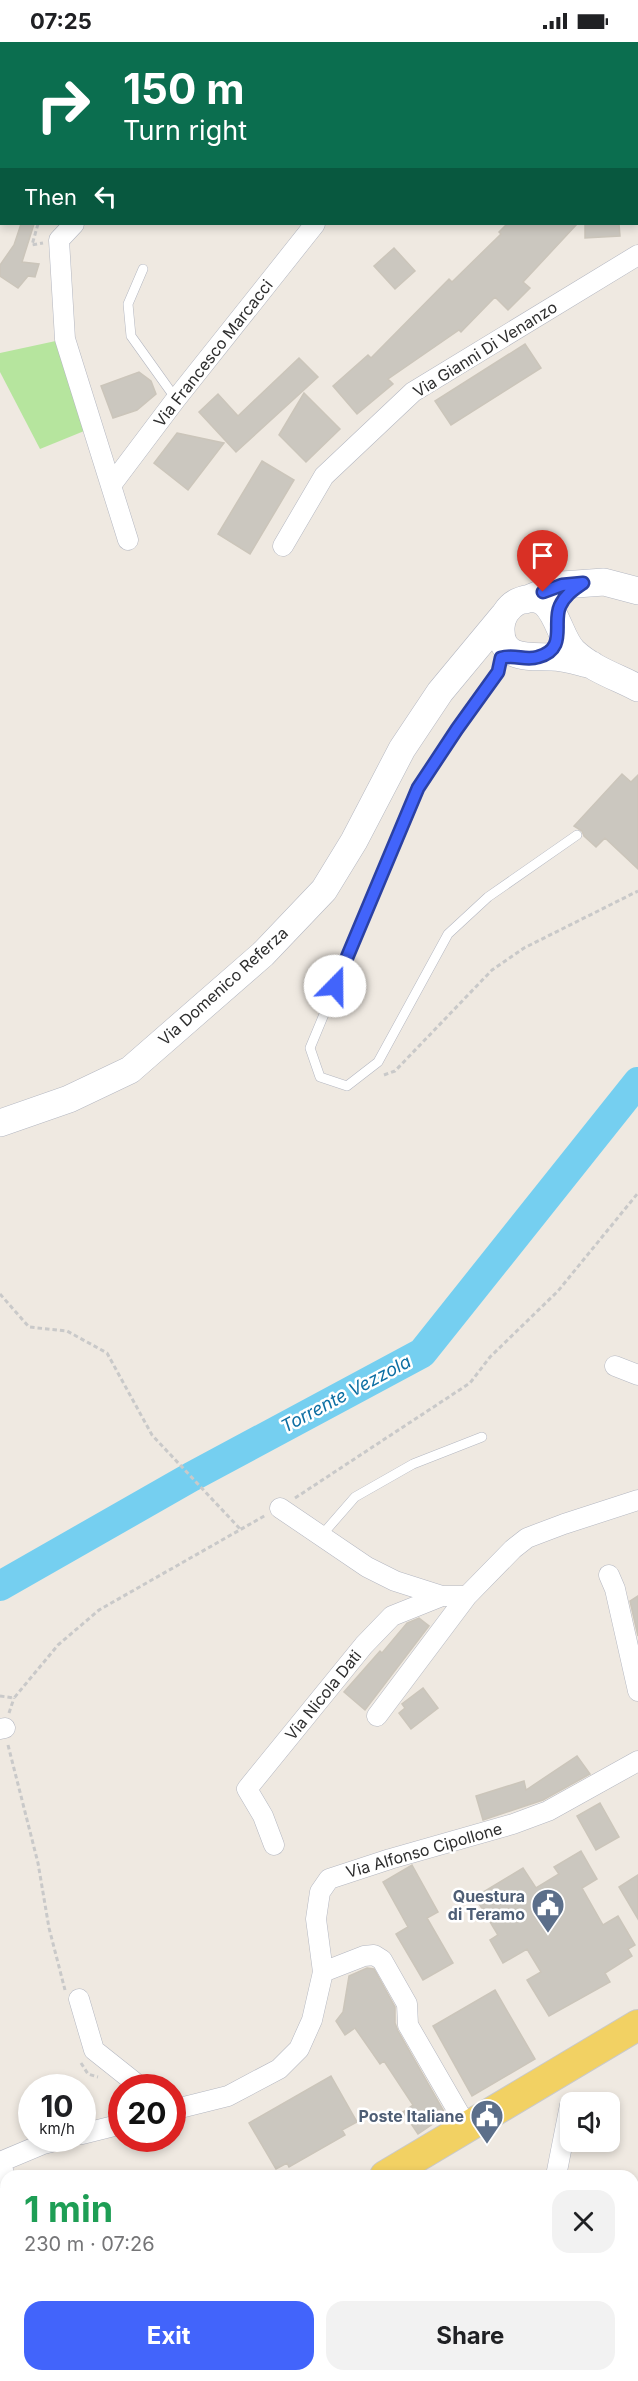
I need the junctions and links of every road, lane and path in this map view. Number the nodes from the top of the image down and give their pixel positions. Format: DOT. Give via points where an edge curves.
graph roads {
  1 [pos="38,225"];
  2 [pos="73,225"];
  3 [pos="314,225"];
  4 [pos="32,245"];
  5 [pos="638,255"];
  6 [pos="143,269"];
  7 [pos="176,399"];
  8 [pos="112,483"];
  9 [pos="128,540"];
  10 [pos="283,546"];
  11 [pos="583,583"];
  12 [pos="638,591"];
  13 [pos="525,600"];
  14 [pos="503,616"];
  15 [pos="558,622"];
  16 [pos="519,657"];
  17 [pos="592,665"];
  18 [pos="633,685"];
  19 [pos="402,748"];
  20 [pos="577,835"];
  21 [pos="638,891"];
  22 [pos="347,1086"];
  23 [pos="0,1123"];
  24 [pos="638,1193"];
  25 [pos="0,1294"];
  26 [pos="615,1366"];
  27 [pos="638,1375"];
  28 [pos="482,1437"];
  29 [pos="638,1500"];
  30 [pos="279,1508"];
  31 [pos="241,1530"];
  32 [pos="321,1536"];
  33 [pos="609,1575"];
  34 [pos="442,1596"];
  35 [pos="467,1596"];
  36 [pos="638,1691"];
  37 [pos="0,1695"];
  38 [pos="377,1716"];
  39 [pos="2,1729"];
  40 [pos="638,1761"];
  41 [pos="274,1845"];
  42 [pos="323,1972"];
  43 [pos="72,1996"];
  44 [pos="638,2025"];
  45 [pos="79,2059"];
  46 [pos="125,2074"];
  47 [pos="556,2074"];
  48 [pos="108,2081"];
  49 [pos="569,2092"];
  50 [pos="186,2098"];
  51 [pos="201,2102"];
  52 [pos="186,2106"];
  53 [pos="467,2127"];
  54 [pos="24,2152"];
  55 [pos="561,2152"];
  56 [pos="0,2162"];
  57 [pos="419,2168"];
  58 [pos="557,2170"];
  1 -- 4 [label="path"];
  2 -- 8 [label="street" via="59,240 66,339"];
  3 -- 7 [label="street, Via Francesco Marcacci"];
  5 -- 10 [label="street, Via Gianni Di Venanzo" via="414,392 324,476"];
  6 -- 7 [label="lane" via="128,304 131,336"];
  7 -- 8 [label="street, Via Francesco Marcacci"];
  8 -- 9 [label="street"];
  11 -- 12 [label="street" via="604,582"];
  11 -- 13 [label="street" via="562,585"];
  11 -- 15 [label="street" via="560,606"];
  13 -- 14 [label="street"];
  13 -- 15 [label="street" via="544,603"];
  14 -- 16 [label="street" via="504,643"];
  14 -- 19 [label="street, Via Domenico Referza" via="440,692"];
  15 -- 16 [label="street" via="558,637 547,653"];
  15 -- 17 [label="street" via="567,645"];
  16 -- 17 [label="street" via="553,657"];
  16 -- 19 [label="street, Via Domenico Referza" via="486,663"];
  16 -- 22 [label="lane" via="498,672 418,788 310,1048 320,1077"];
  17 -- 18 [label="street"];
  19 -- 23 [label="street, Via Domenico Referza" via="324,890 263,954 129,1070 69,1099"];
  20 -- 22 [label="lane" via="488,897 448,934 378,1062"];
  21 -- 22 [label="path" via="524,948 492,970 395,1071"];
  24 -- 30 [label="path" via="558,1291 490,1357 470,1383"];
  25 -- 31 [label="path" via="29,1326 66,1331 106,1353 152,1435"];
  26 -- 27 [label="street"];
  28 -- 32 [label="lane" via="413,1464 355,1497"];
  29 -- 35 [label="street" via="527,1538"];
  30 -- 31 [label="path"];
  30 -- 32 [label="street"];
  31 -- 37 [label="path" via="99,1610 58,1645 14,1698"];
  32 -- 34 [label="street" via="395,1581"];
  33 -- 36 [label="street"];
  34 -- 35 [label="street, Via Nicola Dati"];
  34 -- 41 [label="street, Via Nicola Dati" via="392,1616 248,1789"];
  35 -- 38 [label="street"];
  39 -- 43 [label="path" via="38,1863 49,1928"];
  40 -- 42 [label="street, Via Alfonso Cipollone" via="548,1811 329,1879 320,1892 316,1919"];
  42 -- 51 [label="street" via="312,2020 298,2049 279,2069 228,2096"];
  42 -- 53 [label="street" via="364,1956 374,1955 382,1960 408,2004 408,2025"];
  43 -- 46 [label="street" via="94,2050"];
  44 -- 47 [label="main road"];
  45 -- 48 [label="path" via="88,2074"];
  47 -- 49 [label="street"];
  47 -- 53 [label="main road"];
  50 -- 51 [label="street"];
  51 -- 52 [label="street"];
  53 -- 57 [label="main road"];
  54 -- 56 [label="street"];
  55 -- 58 [label="street"];
}
